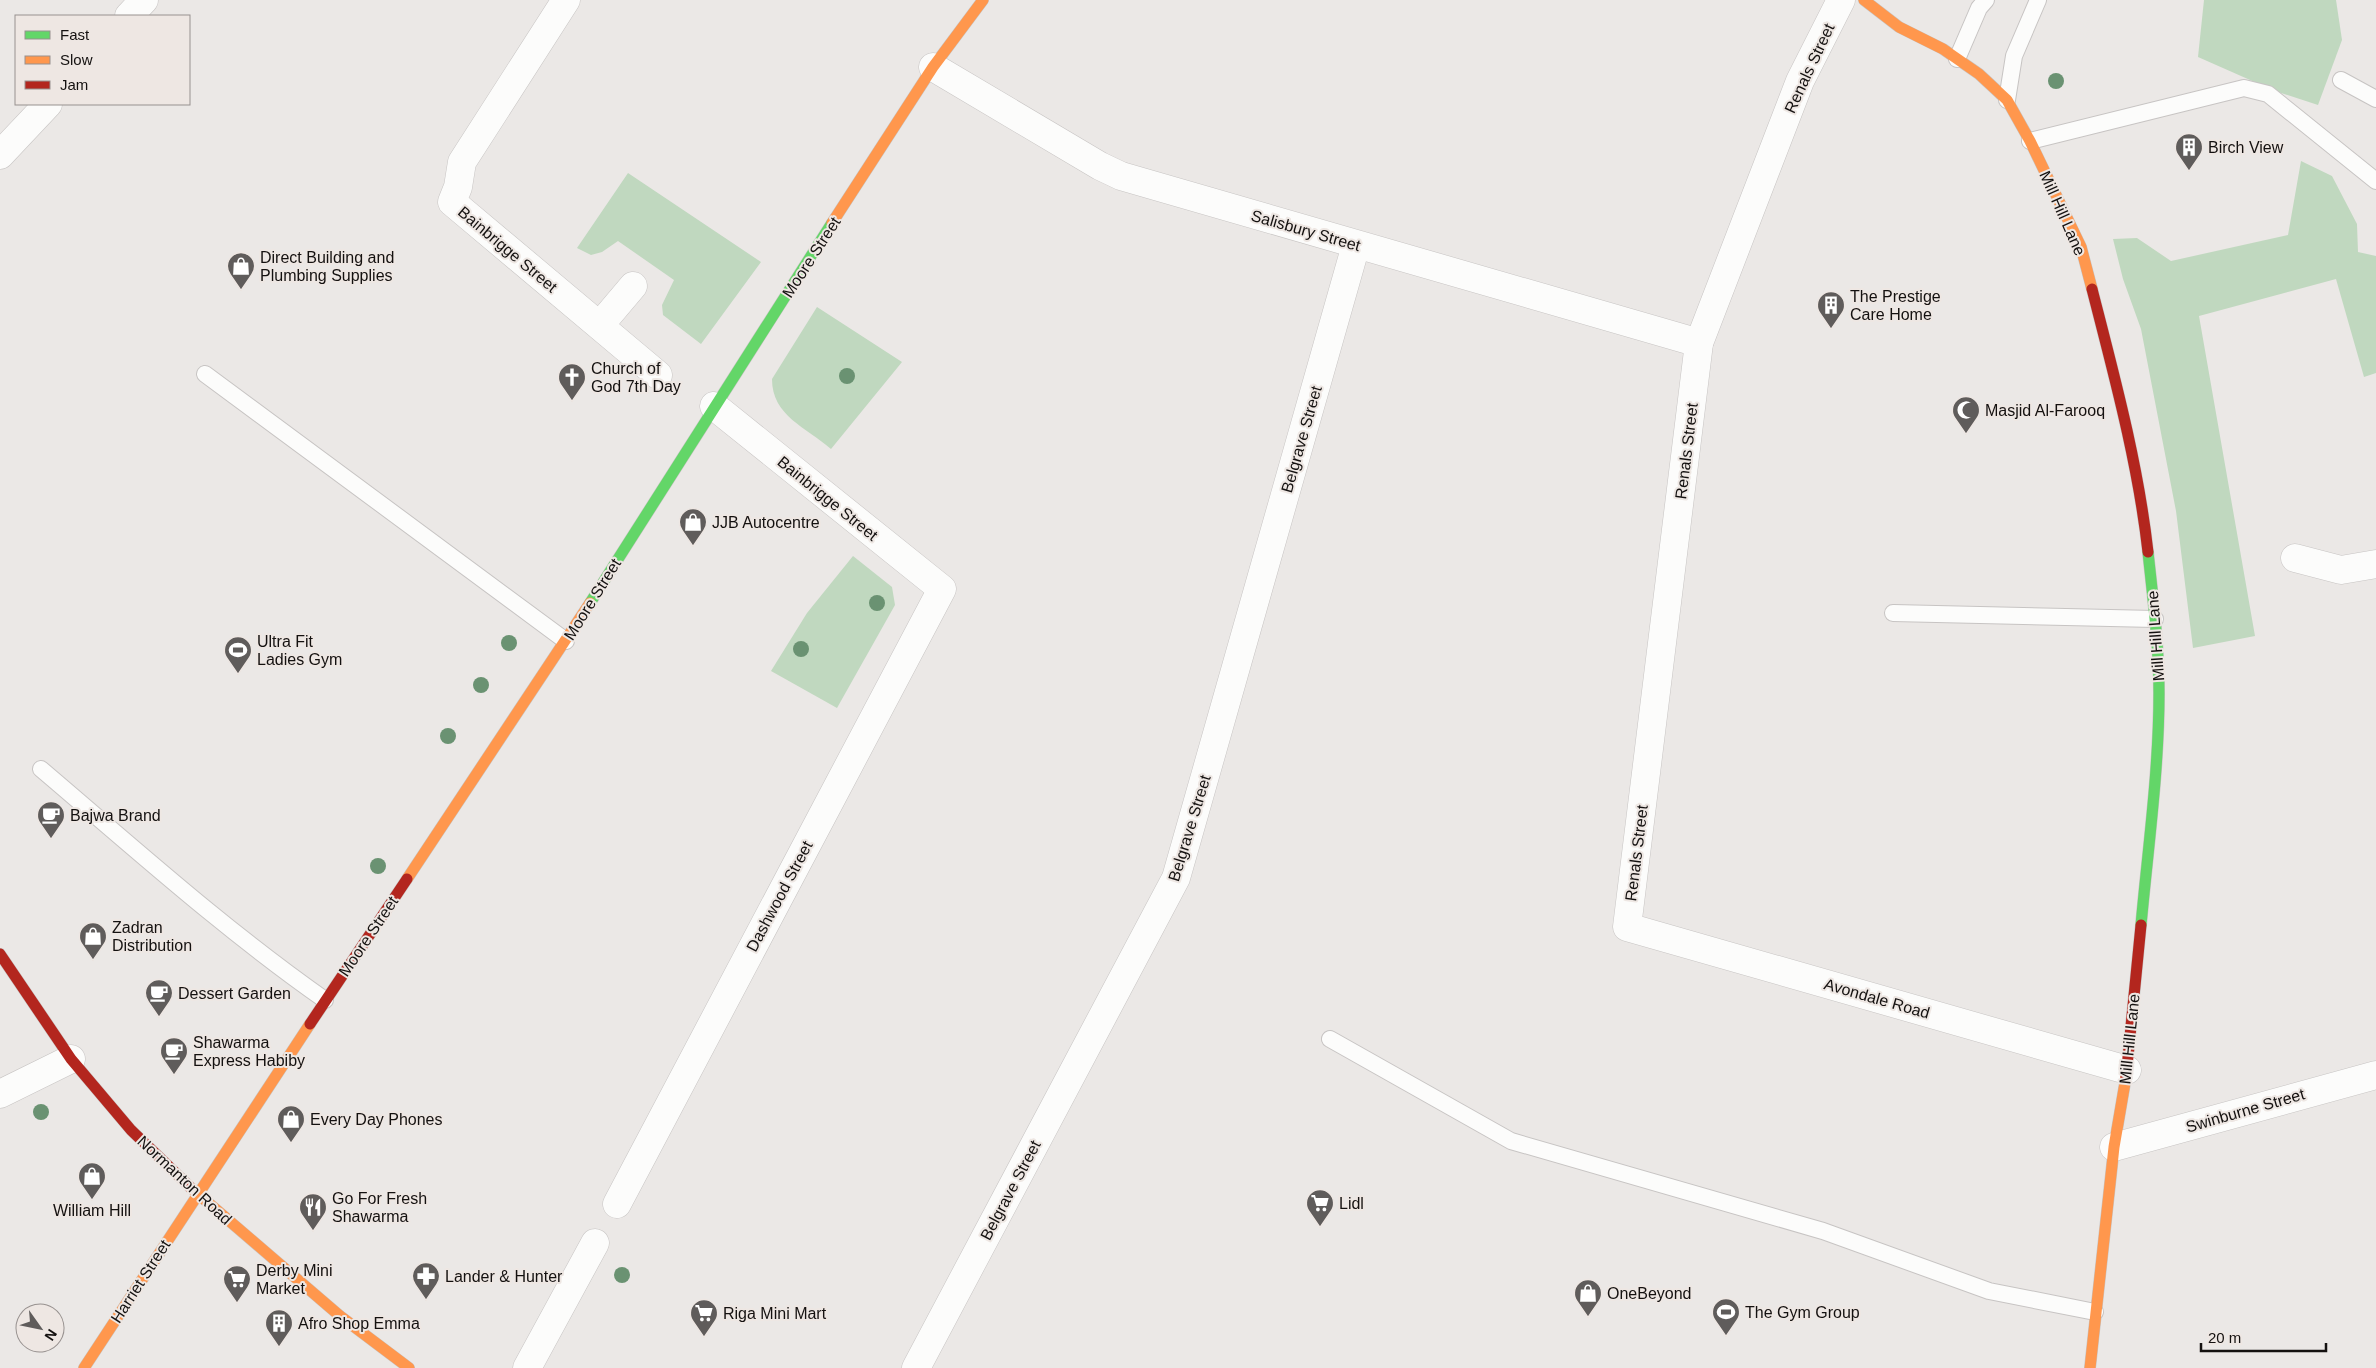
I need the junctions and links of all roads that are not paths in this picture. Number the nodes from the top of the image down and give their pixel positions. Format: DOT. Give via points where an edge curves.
graph roads {
  1 [pos="144,0"];
  2 [pos="566,0"];
  3 [pos="983,0"];
  4 [pos="1841,0"];
  5 [pos="1864,0"];
  6 [pos="1986,0"];
  7 [pos="2038,0"];
  8 [pos="130,15"];
  9 [pos="1957,59"];
  10 [pos="933,68"];
  11 [pos="2341,80"];
  12 [pos="2376,99"];
  13 [pos="2007,100"];
  14 [pos="47,105"];
  15 [pos="2030,140"];
  16 [pos="0,155"];
  17 [pos="2376,181"];
  18 [pos="1356,245"];
  19 [pos="633,286"];
  20 [pos="600,325"];
  21 [pos="1699,344"];
  22 [pos="206,374"];
  23 [pos="658,374"];
  24 [pos="714,406"];
  25 [pos="2295,558"];
  26 [pos="2376,564"];
  27 [pos="942,589"];
  28 [pos="1893,612"];
  29 [pos="2155,619"];
  30 [pos="566,641"];
  31 [pos="41,769"];
  32 [pos="1627,927"];
  33 [pos="0,954"];
  34 [pos="325,1000"];
  35 [pos="1330,1039"];
  36 [pos="71,1059"];
  37 [pos="2127,1070"];
  38 [pos="2376,1075"];
  39 [pos="0,1094"];
  40 [pos="2114,1147"];
  41 [pos="197,1194"];
  42 [pos="617,1204"];
  43 [pos="595,1244"];
  44 [pos="2095,1312"];
  45 [pos="84,1368"];
  46 [pos="409,1368"];
  47 [pos="527,1368"];
  48 [pos="916,1368"];
  49 [pos="2090,1368"];
  1 -- 8 [label="street"];
  2 -- 20 [label="street, Bainbrigge Street" via="462,162 452,202"];
  3 -- 10 [label="street, Moore Street"];
  4 -- 21 [label="street, Renals Street" via="1800,81"];
  5 -- 9 [label="street, Mill Hill Lane" via="1899,27"];
  6 -- 9 [label="lane" via="1979,8"];
  7 -- 13 [label="lane" via="2014,56"];
  9 -- 13 [label="street, Mill Hill Lane"];
  10 -- 18 [label="street, Salisbury Street" via="1121,176"];
  10 -- 24 [label="street, Moore Street"];
  11 -- 12 [label="lane"];
  13 -- 15 [label="street, Mill Hill Lane"];
  14 -- 16 [label="street"];
  15 -- 17 [label="lane" via="2244,88 2268,94"];
  15 -- 29 [label="street, Mill Hill Lane" via="2081,247 2086,265 2144,518"];
  18 -- 21 [label="street, Salisbury Street"];
  18 -- 48 [label="street, Belgrave Street" via="1176,878"];
  19 -- 20 [label="street"];
  20 -- 23 [label="street, Bainbrigge Street"];
  21 -- 32 [label="street, Renals Street"];
  22 -- 30 [label="lane"];
  24 -- 27 [label="street, Bainbrigge Street"];
  24 -- 30 [label="street, Moore Street"];
  25 -- 26 [label="street" via="2341,570"];
  27 -- 42 [label="street, Dashwood Street"];
  28 -- 29 [label="lane"];
  29 -- 37 [label="street, Mill Hill Lane" via="2159,692 2154,788"];
  30 -- 34 [label="street, Moore Street"];
  31 -- 34 [label="lane" via="173,881"];
  32 -- 37 [label="street, Avondale Road"];
  33 -- 36 [label="street, Normanton Road"];
  34 -- 41 [label="street, Moore Street"];
  35 -- 44 [label="lane" via="1510,1141 1823,1231 1989,1290"];
  36 -- 39 [label="street"];
  36 -- 41 [label="street, Normanton Road" via="131,1130"];
  37 -- 40 [label="street, Mill Hill Lane"];
  38 -- 40 [label="street, Swinburne Street"];
  40 -- 44 [label="street, Mill Hill Lane"];
  41 -- 45 [label="street, Harriet Street"];
  41 -- 46 [label="street, Normanton Road" via="340,1316"];
  43 -- 47 [label="street"];
  44 -- 49 [label="street, Mill Hill Lane"];
}
